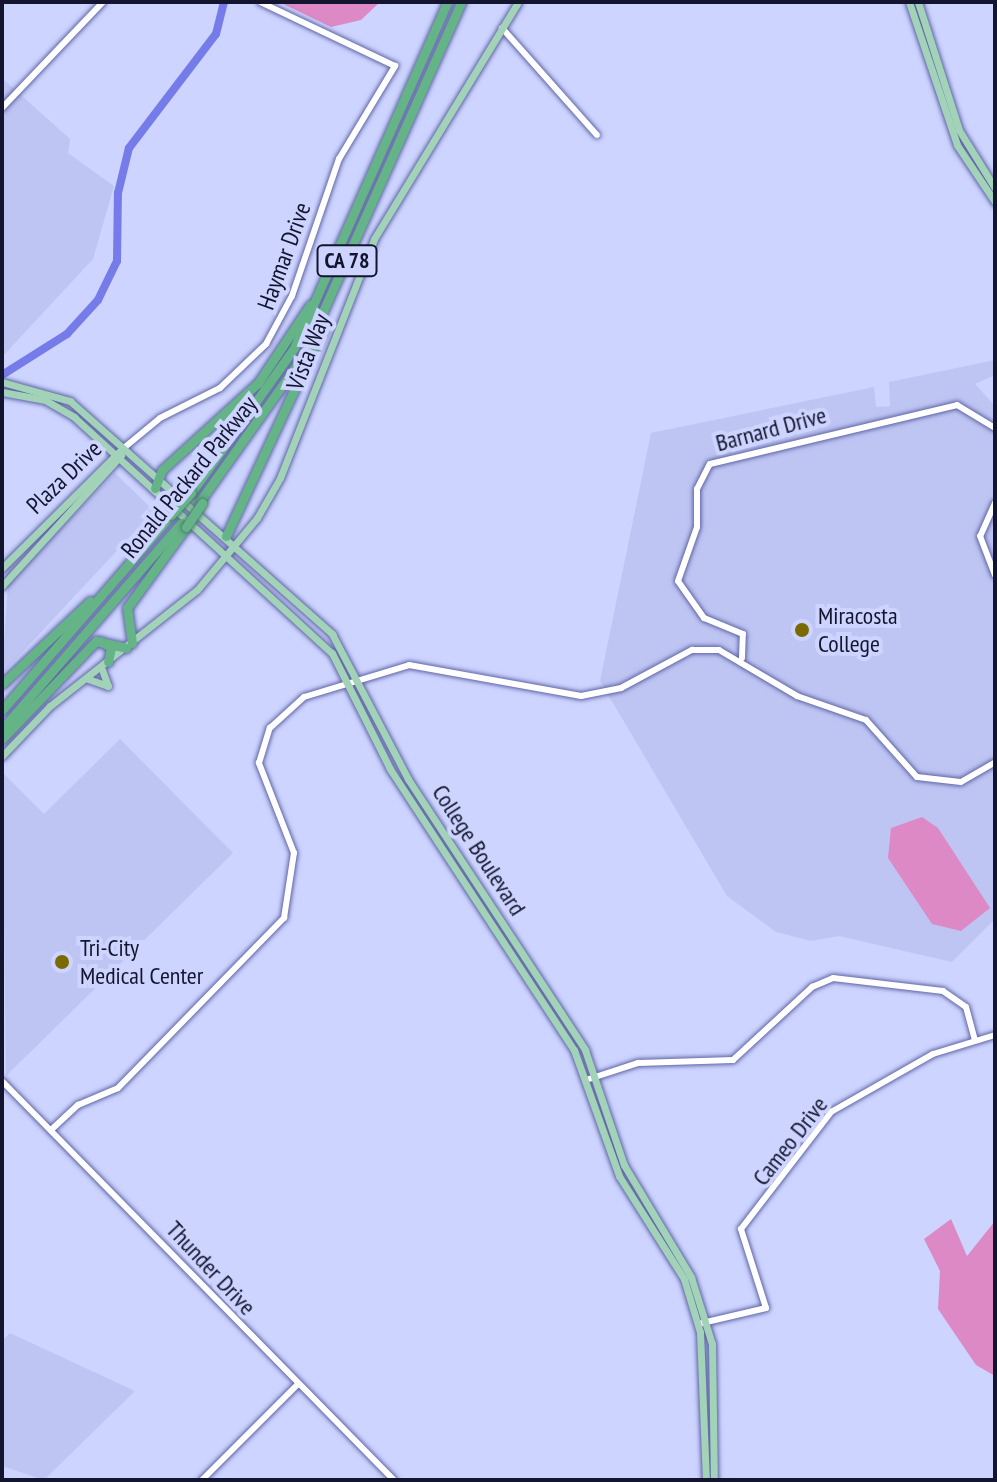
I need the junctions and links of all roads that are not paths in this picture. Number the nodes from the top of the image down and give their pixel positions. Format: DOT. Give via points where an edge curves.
graph roads {
  1 [pos="103,2"];
  2 [pos="260,2"];
  3 [pos="447,2"];
  4 [pos="461,2"];
  5 [pos="518,2"];
  6 [pos="909,2"];
  7 [pos="918,2"];
  8 [pos="502,28"];
  9 [pos="2,108"];
  10 [pos="597,135"];
  11 [pos="995,188"];
  12 [pos="995,202"];
  13 [pos="339,278"];
  14 [pos="320,293"];
  15 [pos="2,382"];
  16 [pos="2,392"];
  17 [pos="65,398"];
  18 [pos="51,403"];
  19 [pos="79,408"];
  20 [pos="64,410"];
  21 [pos="995,428"];
  22 [pos="125,447"];
  23 [pos="118,455"];
  24 [pos="158,475"];
  25 [pos="155,488"];
  26 [pos="995,503"];
  27 [pos="68,504"];
  28 [pos="68,513"];
  29 [pos="183,525"];
  30 [pos="226,536"];
  31 [pos="237,545"];
  32 [pos="229,555"];
  33 [pos="4,570"];
  34 [pos="995,575"];
  35 [pos="2,586"];
  36 [pos="106,591"];
  37 [pos="96,641"];
  38 [pos="129,646"];
  39 [pos="742,658"];
  40 [pos="105,664"];
  41 [pos="356,678"];
  42 [pos="87,679"];
  43 [pos="347,682"];
  44 [pos="2,684"];
  45 [pos="2,710"];
  46 [pos="2,729"];
  47 [pos="2,739"];
  48 [pos="2,756"];
  49 [pos="995,762"];
  50 [pos="995,1035"];
  51 [pos="975,1040"];
  52 [pos="599,1075"];
  53 [pos="589,1079"];
  54 [pos="2,1081"];
  55 [pos="51,1130"];
  56 [pos="709,1322"];
  57 [pos="698,1324"];
  58 [pos="298,1384"];
  59 [pos="703,1393"];
  60 [pos="713,1427"];
  61 [pos="202,1480"];
  62 [pos="394,1480"];
  63 [pos="706,1480"];
  64 [pos="714,1480"];
  1 -- 9 [label="street"];
  2 -- 22 [label="street, Haymar Drive" via="395,66 339,159 272,335 232,379 160,418"];
  3 -- 14 [label="highway, Ronald Packard Parkway / CA 78"];
  4 -- 13 [label="highway, Ronald Packard Parkway / CA 78"];
  5 -- 8 [label="main road, Vista Way"];
  6 -- 12 [label="main road" via="957,145"];
  7 -- 11 [label="main road" via="959,130"];
  8 -- 10 [label="street"];
  8 -- 31 [label="main road, Vista Way" via="374,239 280,478"];
  13 -- 29 [label="highway, Ronald Packard Parkway / CA 78, bridge" via="278,399"];
  13 -- 30 [label="highway" via="288,414"];
  14 -- 24 [label="highway" via="258,383"];
  14 -- 36 [label="highway, Ronald Packard Parkway / CA 78, bridge" via="276,380 191,493"];
  15 -- 17 [label="main road, College Boulevard"];
  16 -- 18 [label="main road, College Boulevard"];
  17 -- 18 [label="main road"];
  17 -- 19 [label="main road, College Boulevard"];
  18 -- 20 [label="main road, College Boulevard"];
  19 -- 20 [label="main road"];
  19 -- 22 [label="main road, College Boulevard"];
  20 -- 23 [label="main road, College Boulevard"];
  21 -- 39 [label="street, Barnard Drive" via="974,409 947,406 710,464 697,489 697,527 678,581 704,618 743,634"];
  22 -- 23 [label="main road, Plaza Drive"];
  22 -- 24 [label="main road, College Boulevard"];
  23 -- 25 [label="main road, College Boulevard"];
  23 -- 27 [label="main road, Plaza Drive"];
  23 -- 28 [label="main road, Plaza Drive"];
  24 -- 25 [label="highway"];
  24 -- 30 [label="main road, College Boulevard"];
  25 -- 32 [label="main road, College Boulevard"];
  26 -- 34 [label="street" via="980,536"];
  27 -- 28 [label="main road"];
  27 -- 33 [label="main road, Plaza Drive"];
  28 -- 33 [label="main road, Plaza Drive"];
  29 -- 38 [label="highway" via="127,608"];
  29 -- 46 [label="highway, Ronald Packard Parkway / CA 78"];
  30 -- 31 [label="main road, College Boulevard"];
  31 -- 32 [label="main road, Vista Way"];
  31 -- 41 [label="main road, College Boulevard" via="321,621"];
  32 -- 38 [label="main road, Vista Way"];
  32 -- 43 [label="main road, College Boulevard" via="307,623"];
  33 -- 35 [label="main road, Plaza Drive"];
  36 -- 44 [label="highway"];
  36 -- 45 [label="highway, Ronald Packard Parkway / CA 78"];
  37 -- 38 [label="highway"];
  37 -- 40 [label="highway" via="111,647"];
  37 -- 47 [label="highway"];
  38 -- 40 [label="main road, Vista Way"];
  39 -- 41 [label="street" via="692,650 621,688 581,696 409,665"];
  39 -- 49 [label="street" via="797,696 866,720 917,777 961,782"];
  40 -- 42 [label="main road"];
  40 -- 42 [label="main road" via="108,686"];
  41 -- 43 [label="street"];
  41 -- 52 [label="main road, College Boulevard" via="408,779"];
  42 -- 48 [label="main road"];
  43 -- 53 [label="main road, College Boulevard" via="390,769"];
  43 -- 55 [label="street" via="292,704 261,748 261,782 287,830 296,871 273,936 118,1088 78,1105"];
  50 -- 51 [label="street, Cameo Drive"];
  51 -- 52 [label="street" via="966,1007 943,991 833,978 812,987 733,1060 638,1063"];
  51 -- 56 [label="street, Cameo Drive" via="933,1054 831,1112 741,1229 766,1308"];
  52 -- 53 [label="street"];
  52 -- 56 [label="main road, College Boulevard" via="624,1165 684,1264"];
  53 -- 57 [label="main road, College Boulevard" via="619,1176 684,1279"];
  54 -- 55 [label="street, Thunder Drive"];
  55 -- 58 [label="street, Thunder Drive"];
  56 -- 57 [label="street"];
  56 -- 60 [label="main road, College Boulevard"];
  57 -- 59 [label="main road, College Boulevard"];
  58 -- 61 [label="street"];
  58 -- 62 [label="street, Thunder Drive"];
  59 -- 60 [label="main road"];
  59 -- 63 [label="main road, College Boulevard"];
  60 -- 64 [label="main road, College Boulevard"];
}
